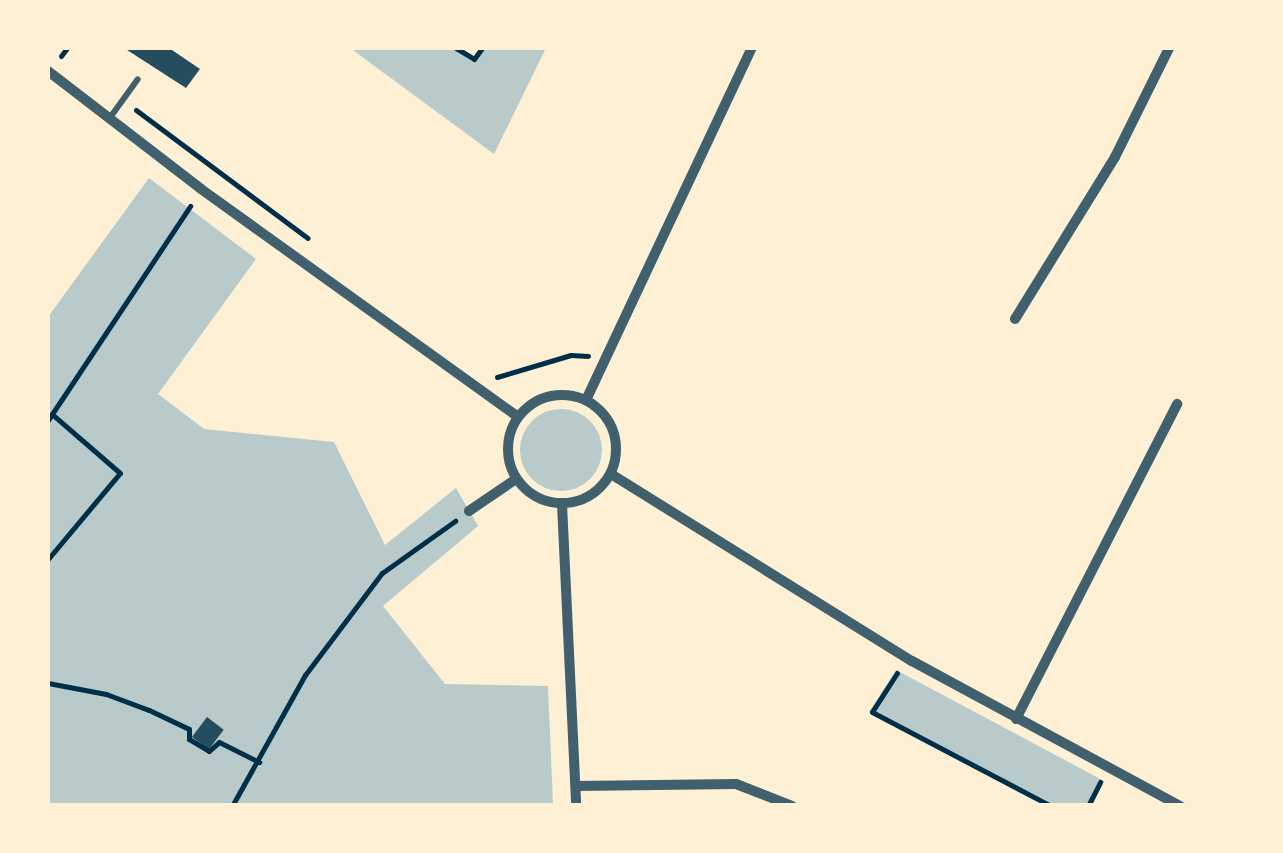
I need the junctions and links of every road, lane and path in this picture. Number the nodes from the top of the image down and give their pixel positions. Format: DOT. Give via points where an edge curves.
graph roads {
  1 [pos="50,48"];
  2 [pos="67,48"];
  3 [pos="456,48"];
  4 [pos="482,48"];
  5 [pos="752,48"];
  6 [pos="1169,48"];
  7 [pos="61,56"];
  8 [pos="76,67"];
  9 [pos="48,71"];
  10 [pos="138,80"];
  11 [pos="122,100"];
  12 [pos="109,119"];
  13 [pos="201,190"];
  14 [pos="308,238"];
  15 [pos="1014,319"];
  16 [pos="603,363"];
  17 [pos="482,393"];
  18 [pos="586,400"];
  19 [pos="1177,404"];
  20 [pos="50,417"];
  21 [pos="518,417"];
  22 [pos="611,474"];
  23 [pos="516,480"];
  24 [pos="562,504"];
  25 [pos="469,511"];
  26 [pos="48,558"];
  27 [pos="898,670"];
  28 [pos="48,683"];
  29 [pos="1016,719"];
  30 [pos="259,762"];
  31 [pos="1102,779"];
  32 [pos="576,786"];
  33 [pos="232,806"];
  34 [pos="576,806"];
  35 [pos="792,806"];
  36 [pos="1050,806"];
  37 [pos="1088,806"];
  38 [pos="1180,806"];
  1 -- 7 [label="path"];
  2 -- 7 [label="path"];
  3 -- 4 [label="path" via="474,60"];
  5 -- 16 [label="street"];
  6 -- 15 [label="street" via="1115,157"];
  7 -- 8 [label="path"];
  9 -- 12 [label="street"];
  10 -- 11 [label="lane"];
  11 -- 12 [label="lane"];
  11 -- 14 [label="path"];
  12 -- 13 [label="street"];
  13 -- 17 [label="street"];
  13 -- 20 [label="path"];
  16 -- 17 [label="path" via="571,355 495,377"];
  16 -- 18 [label="street"];
  17 -- 21 [label="street"];
  18 -- 21 [label="street" via="542,398"];
  18 -- 22 [label="street" via="612,427"];
  19 -- 29 [label="street"];
  20 -- 26 [label="path" via="120,472"];
  21 -- 23 [label="street" via="507,446"];
  22 -- 24 [label="street" via="586,498"];
  22 -- 29 [label="street"];
  23 -- 24 [label="street" via="531,495"];
  23 -- 25 [label="street"];
  24 -- 32 [label="street"];
  25 -- 30 [label="path" via="382,573 305,675"];
  27 -- 36 [label="path" via="872,712"];
  28 -- 30 [label="path" via="106,694 189,729 188,738 210,751 218,742"];
  29 -- 38 [label="street"];
  30 -- 33 [label="path"];
  31 -- 37 [label="path"];
  32 -- 34 [label="street"];
  32 -- 35 [label="street" via="736,784"];
}
